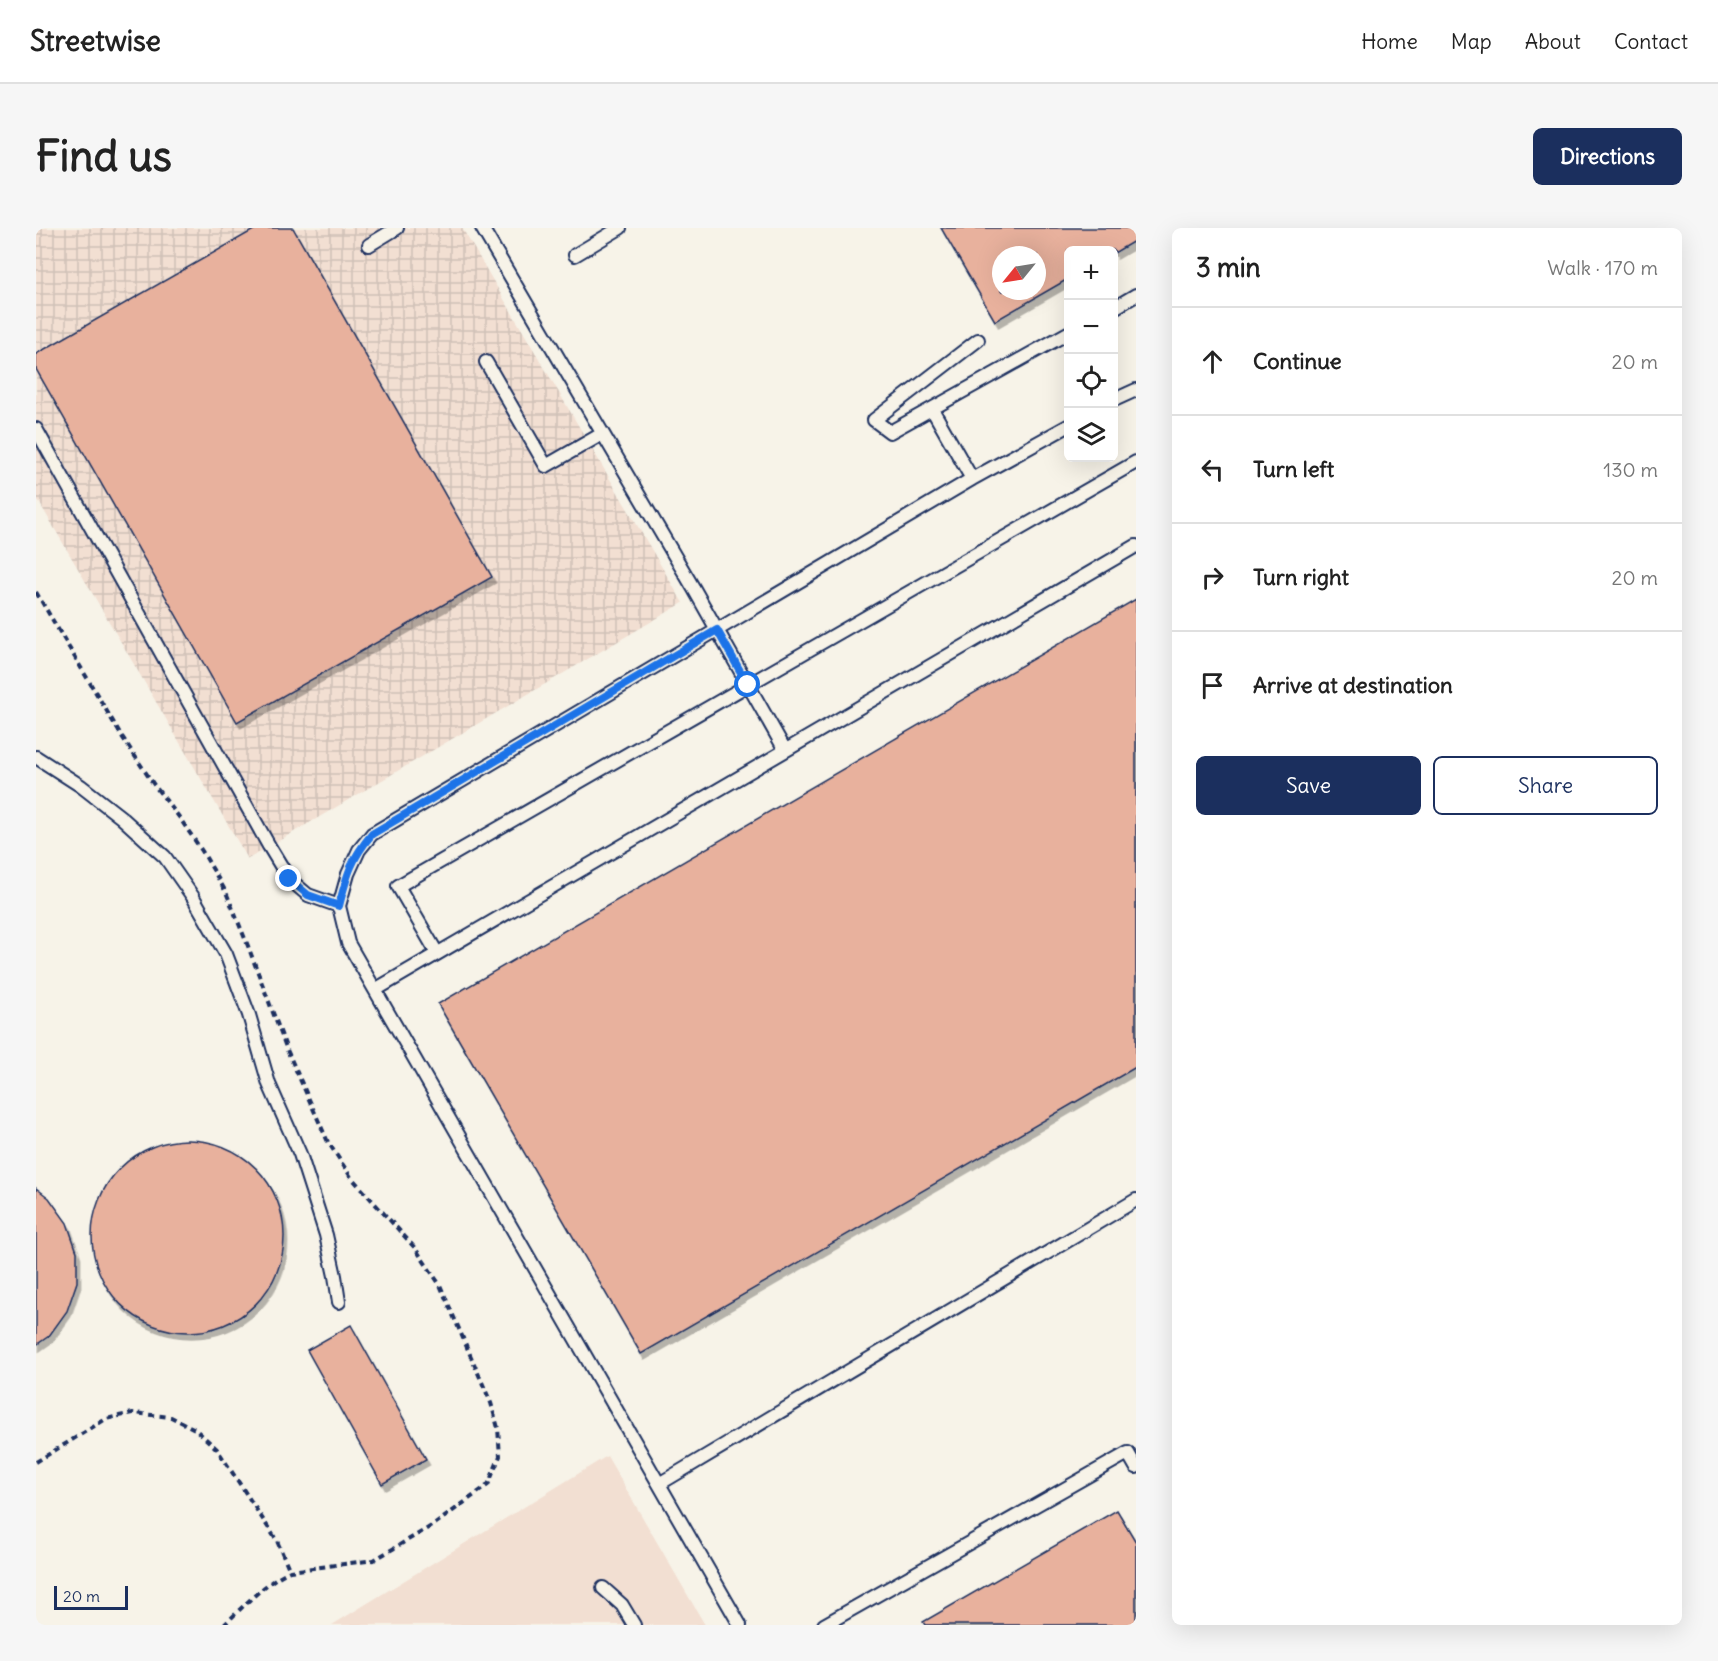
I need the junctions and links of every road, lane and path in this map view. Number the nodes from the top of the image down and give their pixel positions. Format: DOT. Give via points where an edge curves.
graph roads {
  1 [pos="397,228"];
  2 [pos="482,228"];
  3 [pos="620,228"];
  4 [pos="369,245"];
  5 [pos="575,255"];
  6 [pos="1136,295"];
  7 [pos="1118,305"];
  8 [pos="1064,335"];
  9 [pos="978,340"];
  10 [pos="486,362"];
  11 [pos="1136,390"];
  12 [pos="1118,398"];
  13 [pos="932,409"];
  14 [pos="1064,428"];
  15 [pos="36,429"];
  16 [pos="602,434"];
  17 [pos="1136,462"];
  18 [pos="972,479"];
  19 [pos="1136,546"];
  20 [pos="717,630"];
  21 [pos="748,685"];
  22 [pos="786,750"];
  23 [pos="36,757"];
  24 [pos="339,906"];
  25 [pos="437,953"];
  26 [pos="375,990"];
  27 [pos="1136,1200"];
  28 [pos="339,1302"];
  29 [pos="36,1462"];
  30 [pos="1136,1467"];
  31 [pos="658,1484"];
  32 [pos="290,1571"];
  33 [pos="603,1588"];
  34 [pos="634,1625"];
  35 [pos="740,1625"];
  36 [pos="824,1625"];
  1 -- 4 [label="lane"];
  2 -- 16 [label="lane"];
  3 -- 5 [label="lane"];
  6 -- 7 [label="lane"];
  8 -- 13 [label="lane"];
  9 -- 13 [label="lane" via="874,420 890,432"];
  10 -- 16 [label="lane" via="546,466"];
  11 -- 12 [label="lane"];
  13 -- 18 [label="lane"];
  14 -- 18 [label="lane"];
  15 -- 24 [label="lane" via="289,879 308,895"];
  16 -- 20 [label="lane"];
  17 -- 21 [label="lane"];
  18 -- 20 [label="lane"];
  19 -- 22 [label="lane"];
  20 -- 21 [label="lane"];
  20 -- 24 [label="lane" via="372,834 359,850"];
  21 -- 22 [label="lane"];
  21 -- 25 [label="lane" via="398,885"];
  22 -- 25 [label="lane"];
  23 -- 28 [label="lane" via="81,786 165,857 226,954 269,1084 300,1154 326,1235"];
  24 -- 26 [label="lane" via="348,943"];
  25 -- 26 [label="lane"];
  26 -- 31 [label="lane"];
  27 -- 31 [label="lane"];
  29 -- 32 [label="path" via="106,1419 133,1413 171,1417 195,1430 217,1449 277,1541"];
  30 -- 36 [label="lane" via="1128,1453"];
  31 -- 35 [label="lane"];
  33 -- 34 [label="lane" via="622,1605"];
}
